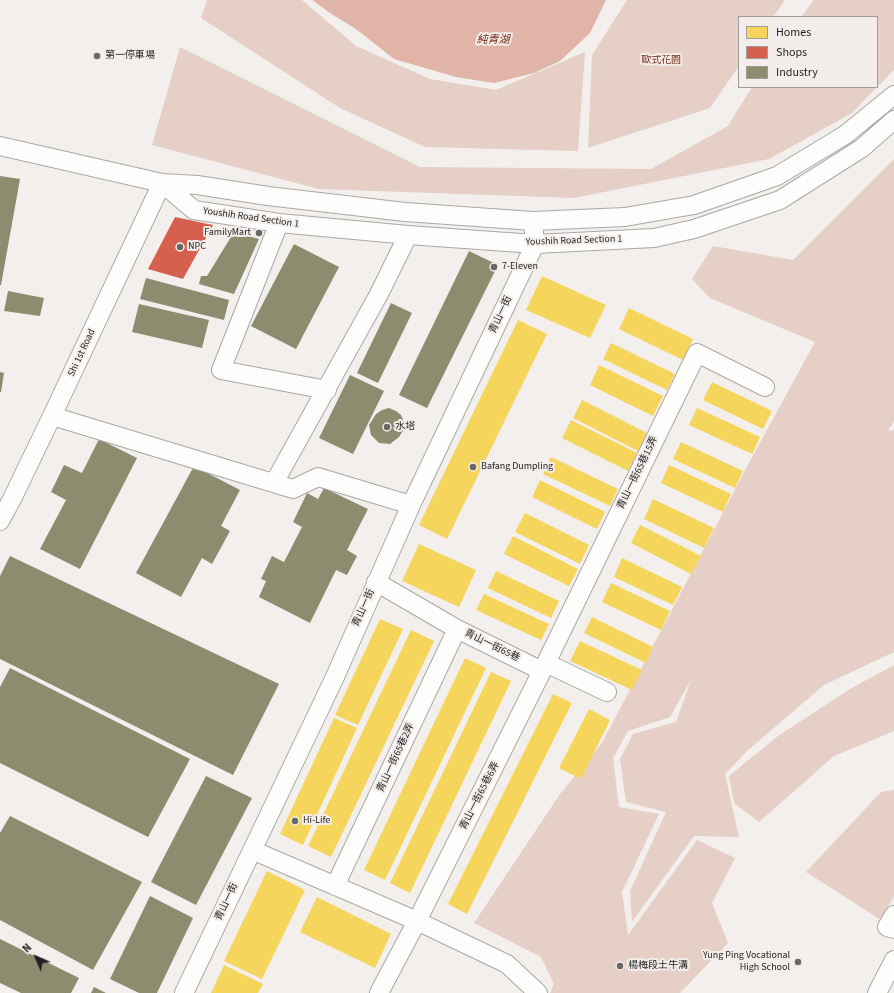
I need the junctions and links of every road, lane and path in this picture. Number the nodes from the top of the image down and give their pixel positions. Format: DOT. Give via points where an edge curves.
graph roads {
  1 [pos="894,95"];
  2 [pos="894,120"];
  3 [pos="0,146"];
  4 [pos="162,183"];
  5 [pos="533,221"];
  6 [pos="279,224"];
  7 [pos="408,235"];
  8 [pos="535,244"];
  9 [pos="765,387"];
  10 [pos="327,390"];
  11 [pos="52,416"];
  12 [pos="274,483"];
  13 [pos="6,498"];
  14 [pos="411,505"];
  15 [pos="0,521"];
  16 [pos="376,582"];
  17 [pos="457,629"];
  18 [pos="544,667"];
  19 [pos="607,692"];
  20 [pos="252,850"];
  21 [pos="335,886"];
  22 [pos="894,915"];
  23 [pos="417,921"];
  24 [pos="894,929"];
  25 [pos="894,960"];
  26 [pos="184,993"];
  27 [pos="379,993"];
  28 [pos="538,993"];
  29 [pos="877,993"];
  1 -- 5 [label="street, Youshih Road Section 1" via="845,135 777,176 694,205 625,218"];
  2 -- 8 [label="street, Youshih Road Section 1" via="862,148 780,200 694,229 654,238"];
  3 -- 4 [label="street, Youshih Road Section 1"];
  4 -- 5 [label="street, Youshih Road Section 1" via="197,185 405,212"];
  4 -- 6 [label="street, Youshih Road Section 1" via="194,210"];
  4 -- 11 [label="street, Shi 1st Road"];
  5 -- 8 [label="street"];
  6 -- 7 [label="street, Youshih Road Section 1"];
  6 -- 10 [label="street" via="221,370"];
  7 -- 8 [label="street, Youshih Road Section 1"];
  7 -- 10 [label="street"];
  8 -- 14 [label="street, 青山一街"];
  9 -- 18 [label="street, 青山一街65巷15弄" via="697,352"];
  10 -- 12 [label="street"];
  11 -- 12 [label="street"];
  11 -- 13 [label="street, Shi 1st Road"];
  12 -- 14 [label="street" via="293,489 318,477"];
  13 -- 15 [label="street, Shi 1st Road"];
  14 -- 16 [label="street, 青山一街"];
  16 -- 17 [label="street, 青山一街65巷"];
  16 -- 20 [label="street, 青山一街" via="334,679"];
  17 -- 18 [label="street, 青山一街65巷"];
  17 -- 21 [label="street, 青山一街65巷2弄"];
  18 -- 19 [label="street, 青山一街65巷"];
  18 -- 23 [label="street, 青山一街65巷6弄"];
  20 -- 21 [label="street"];
  20 -- 26 [label="street, 青山一街"];
  21 -- 23 [label="street"];
  22 -- 24 [label="street" via="887,927"];
  23 -- 27 [label="street, 青山一街65巷6弄"];
  23 -- 28 [label="street" via="507,964"];
  25 -- 29 [label="street"];
}
